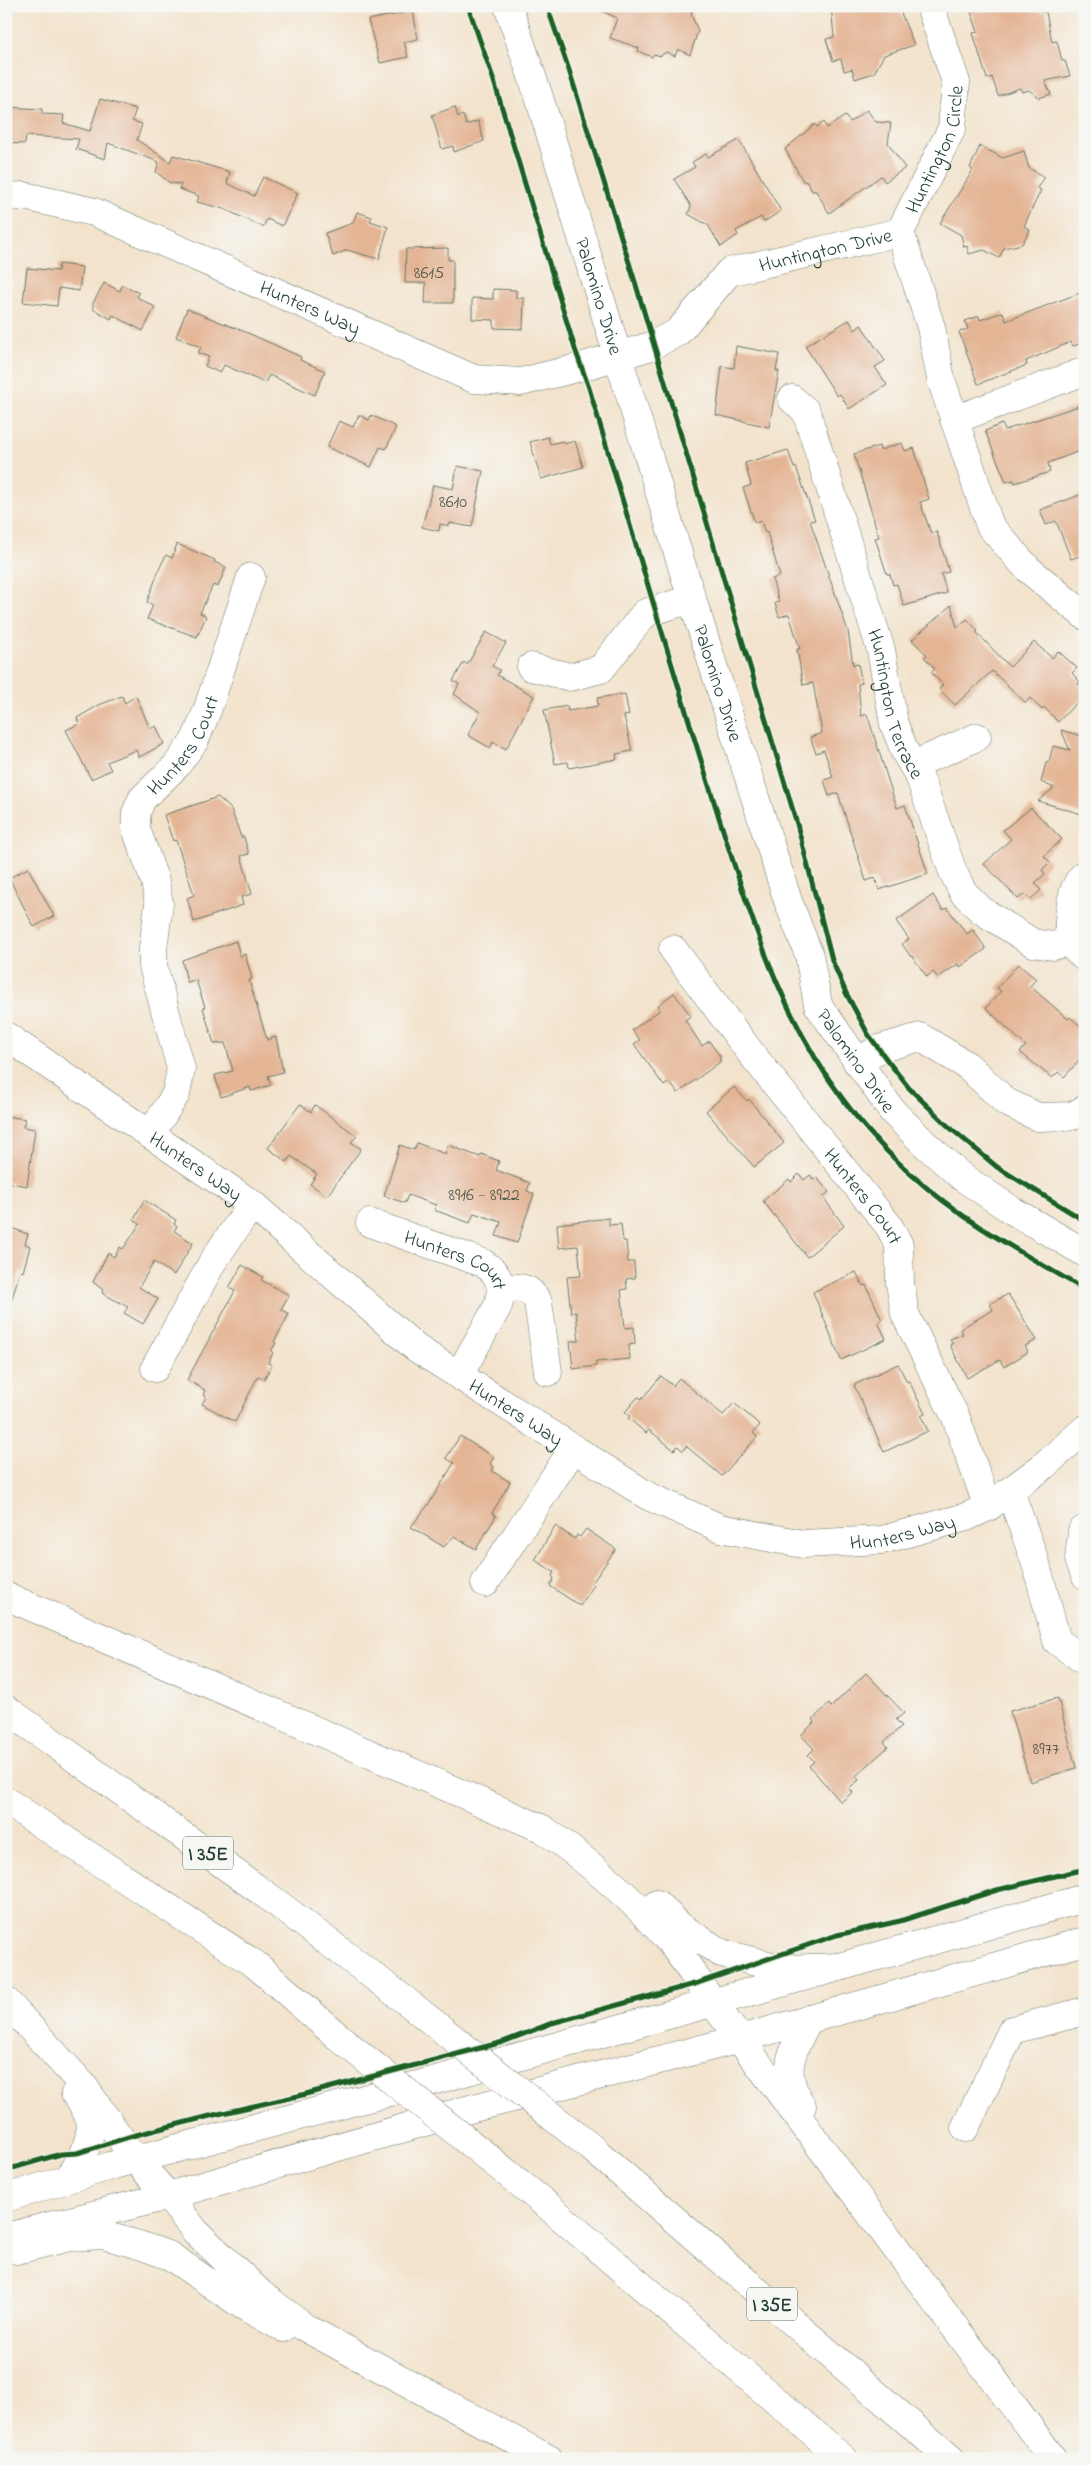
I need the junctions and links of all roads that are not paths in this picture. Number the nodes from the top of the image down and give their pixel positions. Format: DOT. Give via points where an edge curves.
graph roads {
  1 [pos="508,6"];
  2 [pos="930,6"];
  3 [pos="6,197"];
  4 [pos="900,232"];
  5 [pos="618,357"];
  6 [pos="1085,371"];
  7 [pos="792,399"];
  8 [pos="954,420"];
  9 [pos="251,578"];
  10 [pos="692,599"];
  11 [pos="1080,606"];
  12 [pos="531,667"];
  13 [pos="977,737"];
  14 [pos="913,765"];
  15 [pos="1085,874"];
  16 [pos="674,949"];
  17 [pos="1076,950"];
  18 [pos="6,1036"];
  19 [pos="856,1062"];
  20 [pos="1085,1109"];
  21 [pos="150,1135"];
  22 [pos="252,1204"];
  23 [pos="370,1223"];
  24 [pos="1085,1253"];
  25 [pos="501,1289"];
  26 [pos="155,1368"];
  27 [pos="548,1372"];
  28 [pos="459,1375"];
  29 [pos="1085,1430"];
  30 [pos="574,1449"];
  31 [pos="1010,1491"];
  32 [pos="988,1508"];
  33 [pos="1085,1529"];
  34 [pos="1082,1567"];
  35 [pos="1038,1572"];
  36 [pos="485,1583"];
  37 [pos="6,1596"];
  38 [pos="1085,1662"];
  39 [pos="6,1709"];
  40 [pos="6,1801"];
  41 [pos="560,1842"];
  42 [pos="1085,1898"];
  43 [pos="1085,1941"];
  44 [pos="839,1967"];
  45 [pos="6,2001"];
  46 [pos="713,2003"];
  47 [pos="6,2010"];
  48 [pos="1085,2011"];
  49 [pos="809,2019"];
  50 [pos="740,2038"];
  51 [pos="965,2128"];
  52 [pos="135,2159"];
  53 [pos="68,2178"];
  54 [pos="854,2191"];
  55 [pos="168,2196"];
  56 [pos="6,2198"];
  57 [pos="6,2237"];
  58 [pos="6,2248"];
  59 [pos="304,2327"];
  60 [pos="549,2459"];
  61 [pos="844,2459"];
  62 [pos="951,2459"];
  63 [pos="1053,2459"];
  1 -- 5 [label="main road, Palomino Drive"];
  2 -- 4 [label="main road, Huntington Circle" via="956,82 952,128"];
  3 -- 5 [label="main road, Hunters Way" via="24,196 94,212 474,380 521,382"];
  4 -- 5 [label="main road, Huntington Drive" via="729,272 678,332 651,346"];
  4 -- 8 [label="main road, Huntington Drive" via="931,327 941,379"];
  5 -- 10 [label="main road, Palomino Drive"];
  6 -- 8 [label="main road"];
  7 -- 14 [label="main road, Huntington Terrace" via="806,411 881,650 894,724"];
  8 -- 11 [label="main road, Huntington Drive" via="990,526 1028,569"];
  9 -- 21 [label="main road, Hunters Court" via="195,740 176,766 142,799 136,813 136,829 156,880 159,904 153,966 181,1069 176,1094"];
  10 -- 12 [label="main road" via="645,613 601,670 570,677"];
  10 -- 19 [label="main road, Palomino Drive" via="788,901 809,955 818,1005"];
  13 -- 14 [label="main road"];
  14 -- 17 [label="main road, Huntington Terrace" via="952,872 963,892 981,910 1033,943"];
  15 -- 17 [label="main road" via="1079,879 1070,908"];
  16 -- 32 [label="main road, Hunters Court" via="750,1052 889,1226 899,1245 905,1314 956,1418"];
  18 -- 21 [label="main road, Hunters Way"];
  19 -- 20 [label="main road" via="878,1049 920,1038 968,1066 1006,1102 1038,1117 1072,1116"];
  19 -- 24 [label="main road, Palomino Drive" via="893,1112 962,1177"];
  21 -- 22 [label="main road, Hunters Way"];
  22 -- 26 [label="main road" via="213,1261"];
  22 -- 28 [label="main road, Hunters Way" via="416,1348"];
  23 -- 25 [label="main road, Hunters Court" via="483,1263 494,1271"];
  25 -- 27 [label="main road" via="522,1287 533,1292 538,1302"];
  25 -- 28 [label="main road, Hunters Court" via="498,1306"];
  28 -- 30 [label="main road, Hunters Way"];
  29 -- 31 [label="main road, Hunters Way"];
  30 -- 32 [label="main road, Hunters Way" via="648,1496 720,1528 803,1544 882,1540 966,1518"];
  30 -- 36 [label="main road"];
  31 -- 32 [label="main road, Hunters Way"];
  31 -- 35 [label="main road"];
  33 -- 34 [label="main road" via="1082,1531"];
  34 -- 35 [label="main road"];
  35 -- 38 [label="main road" via="1057,1641"];
  37 -- 41 [label="main road" via="543,1829"];
  39 -- 62 [label="main road, I 35E, bridge" via="265,1894 593,2149"];
  40 -- 61 [label="main road, bridge" via="256,1965 336,2035 548,2206"];
  41 -- 44 [label="main road" via="604,1861 681,1927 721,1953 784,1969"];
  41 -- 46 [label="main road" via="629,1900 673,1946"];
  42 -- 44 [label="main road"];
  43 -- 49 [label="main road"];
  44 -- 46 [label="main road"];
  45 -- 52 [label="main road" via="82,2084"];
  46 -- 50 [label="main road"];
  46 -- 52 [label="main road" via="282,2122"];
  47 -- 53 [label="main road" via="79,2099 90,2119 89,2144"];
  48 -- 51 [label="main road" via="1012,2030"];
  49 -- 50 [label="main road"];
  49 -- 54 [label="main road" via="788,2064 790,2082"];
  50 -- 54 [label="main road"];
  50 -- 55 [label="main road" via="470,2109"];
  52 -- 53 [label="main road"];
  52 -- 55 [label="main road"];
  53 -- 56 [label="main road"];
  54 -- 63 [label="main road"];
  55 -- 57 [label="main road"];
  55 -- 59 [label="main road" via="195,2231 262,2295"];
  58 -- 59 [label="main road" via="17,2250 70,2236 117,2239 170,2256 280,2329"];
  59 -- 60 [label="main road"];
}
